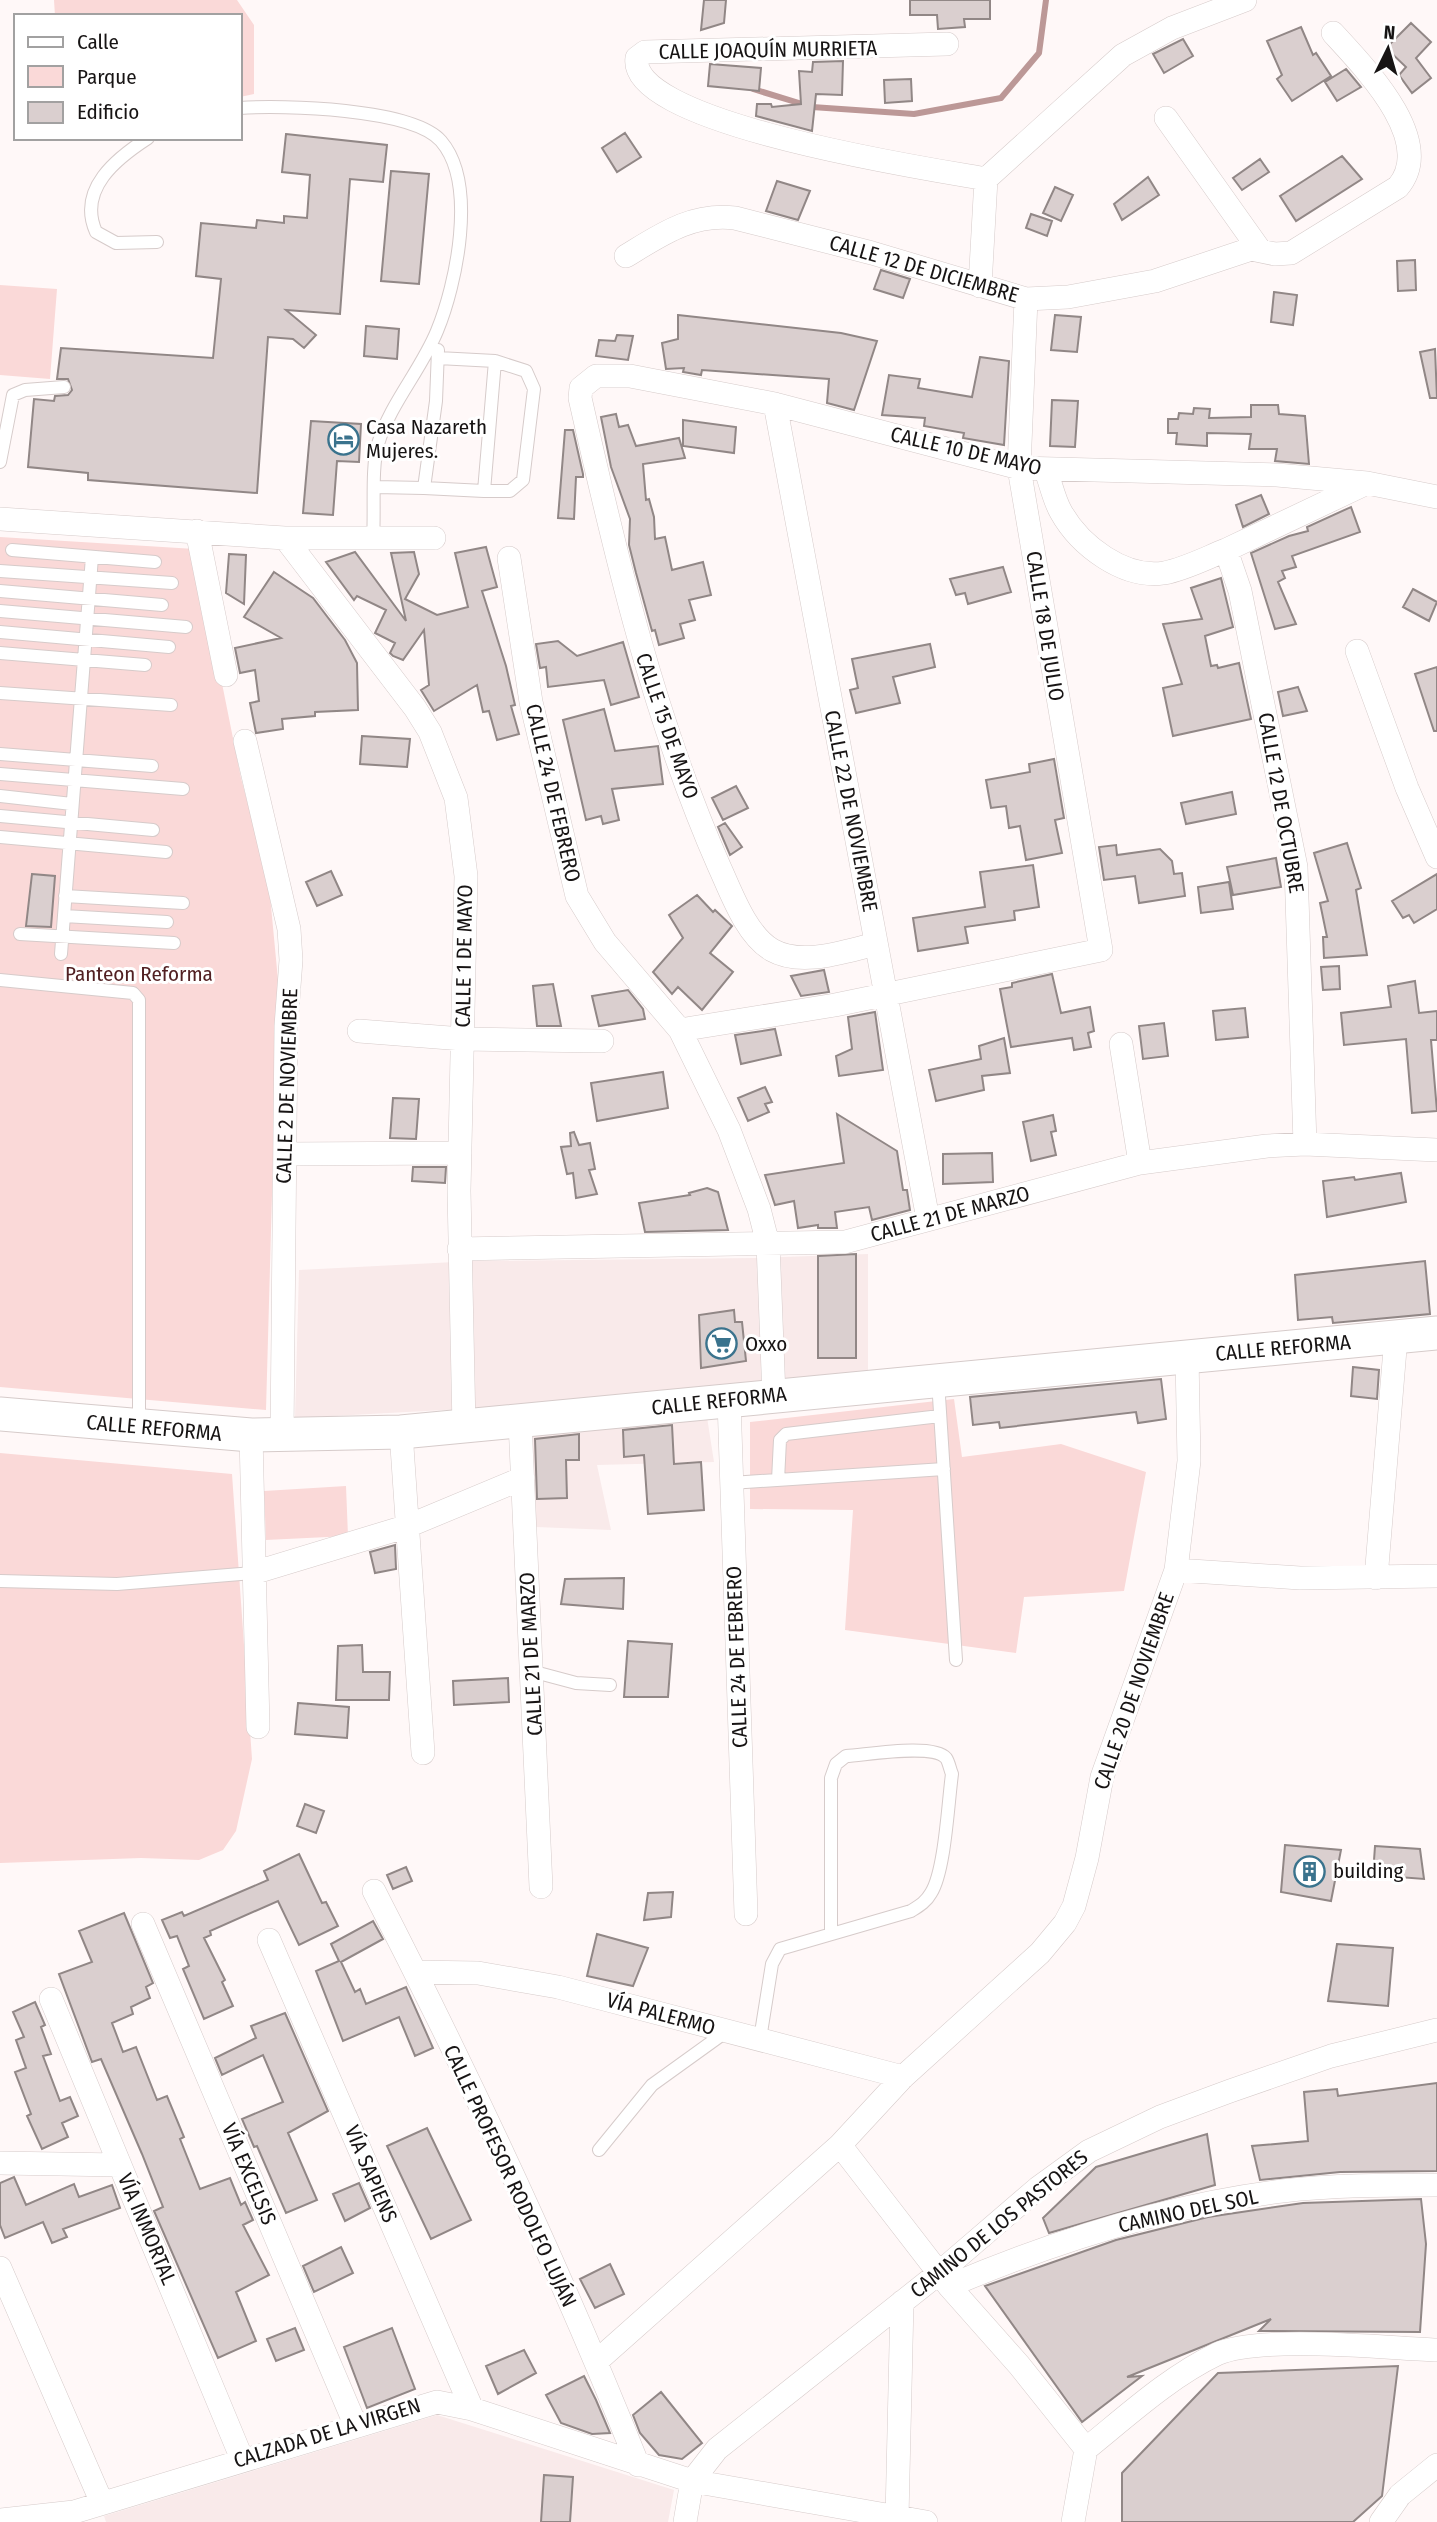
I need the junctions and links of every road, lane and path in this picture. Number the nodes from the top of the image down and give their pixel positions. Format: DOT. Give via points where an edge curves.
graph roads {
  1 [pos="1245,0"];
  2 [pos="1333,33"];
  3 [pos="947,44"];
  4 [pos="242,108"];
  5 [pos="1167,118"];
  6 [pos="145,140"];
  7 [pos="986,179"];
  8 [pos="158,242"];
  9 [pos="1259,249"];
  10 [pos="626,256"];
  11 [pos="980,286"];
  12 [pos="1026,299"];
  13 [pos="436,333"];
  14 [pos="438,358"];
  15 [pos="495,361"];
  16 [pos="585,383"];
  17 [pos="64,387"];
  18 [pos="775,404"];
  19 [pos="0,462"];
  20 [pos="1019,468"];
  21 [pos="1046,471"];
  22 [pos="1367,483"];
  23 [pos="376,487"];
  24 [pos="425,488"];
  25 [pos="484,491"];
  26 [pos="1437,496"];
  27 [pos="0,519"];
  28 [pos="197,531"];
  29 [pos="285,538"];
  30 [pos="434,538"];
  31 [pos="373,539"];
  32 [pos="12,550"];
  33 [pos="1226,550"];
  34 [pos="92,557"];
  35 [pos="509,558"];
  36 [pos="155,562"];
  37 [pos="0,571"];
  38 [pos="90,579"];
  39 [pos="172,583"];
  40 [pos="0,591"];
  41 [pos="88,598"];
  42 [pos="162,605"];
  43 [pos="0,611"];
  44 [pos="87,618"];
  45 [pos="186,627"];
  46 [pos="0,632"];
  47 [pos="85,639"];
  48 [pos="169,647"];
  49 [pos="1357,651"];
  50 [pos="0,653"];
  51 [pos="83,659"];
  52 [pos="145,665"];
  53 [pos="226,675"];
  54 [pos="0,693"];
  55 [pos="81,699"];
  56 [pos="171,705"];
  57 [pos="245,741"];
  58 [pos="0,754"];
  59 [pos="76,760"];
  60 [pos="152,766"];
  61 [pos="0,774"];
  62 [pos="74,781"];
  63 [pos="183,789"];
  64 [pos="0,796"];
  65 [pos="72,804"];
  66 [pos="0,816"];
  67 [pos="71,823"];
  68 [pos="153,830"];
  69 [pos="0,837"];
  70 [pos="69,844"];
  71 [pos="166,852"];
  72 [pos="1437,857"];
  73 [pos="65,896"];
  74 [pos="183,902"];
  75 [pos="64,916"];
  76 [pos="167,922"];
  77 [pos="20,934"];
  78 [pos="62,937"];
  79 [pos="174,943"];
  80 [pos="876,944"];
  81 [pos="61,954"];
  82 [pos="0,980"];
  83 [pos="886,994"];
  84 [pos="680,1030"];
  85 [pos="359,1031"];
  86 [pos="463,1040"];
  87 [pos="602,1041"];
  88 [pos="1121,1044"];
  89 [pos="1305,1144"];
  90 [pos="1437,1150"];
  91 [pos="460,1153"];
  92 [pos="285,1154"];
  93 [pos="1140,1163"];
  94 [pos="928,1219"];
  95 [pos="768,1244"];
  96 [pos="459,1249"];
  97 [pos="1437,1333"];
  98 [pos="1396,1337"];
  99 [pos="1187,1357"];
  100 [pos="938,1380"];
  101 [pos="774,1396"];
  102 [pos="729,1399"];
  103 [pos="0,1414"];
  104 [pos="940,1416"];
  105 [pos="520,1422"];
  106 [pos="139,1427"];
  107 [pos="464,1427"];
  108 [pos="401,1432"];
  109 [pos="266,1435"];
  110 [pos="944,1469"];
  111 [pos="523,1478"];
  112 [pos="778,1480"];
  113 [pos="731,1483"];
  114 [pos="408,1526"];
  115 [pos="1176,1570"];
  116 [pos="253,1573"];
  117 [pos="1437,1576"];
  118 [pos="1376,1577"];
  119 [pos="0,1581"];
  120 [pos="956,1660"];
  121 [pos="531,1671"];
  122 [pos="610,1685"];
  123 [pos="258,1727"];
  124 [pos="424,1753"];
  125 [pos="541,1887"];
  126 [pos="374,1891"];
  127 [pos="746,1914"];
  128 [pos="143,1924"];
  129 [pos="831,1933"];
  130 [pos="270,1940"];
  131 [pos="415,1972"];
  132 [pos="51,1999"];
  133 [pos="1437,2030"];
  134 [pos="728,2031"];
  135 [pos="760,2039"];
  136 [pos="903,2077"];
  137 [pos="840,2146"];
  138 [pos="599,2150"];
  139 [pos="0,2163"];
  140 [pos="120,2165"];
  141 [pos="1437,2185"];
  142 [pos="0,2268"];
  143 [pos="944,2280"];
  144 [pos="902,2302"];
  145 [pos="1437,2350"];
  146 [pos="597,2361"];
  147 [pos="472,2409"];
  148 [pos="355,2424"];
  149 [pos="1086,2449"];
  150 [pos="242,2459"];
  151 [pos="638,2465"];
  152 [pos="1437,2465"];
  153 [pos="692,2481"];
  154 [pos="102,2502"];
  155 [pos="6,2515"];
  156 [pos="76,2517"];
  157 [pos="897,2517"];
  158 [pos="685,2522"];
  159 [pos="926,2522"];
  160 [pos="1073,2522"];
  161 [pos="1381,2522"];
  1 -- 7 [label="street" via="1172,28 1123,55"];
  2 -- 9 [label="street, CALLE 12 DE DICIEMBRE" via="1398,106 1415,151 1412,172 1398,187 1301,248 1283,255"];
  3 -- 7 [label="street, CALLE JOAQUÍN MURRIETA" via="645,52 636,65 660,91 728,124 818,148"];
  4 -- 13 [label="lane" via="299,107 399,121 440,140 452,160 460,190 452,293"];
  5 -- 9 [label="street"];
  6 -- 8 [label="lane" via="120,156 103,176 91,209 96,232 108,240"];
  7 -- 11 [label="street"];
  9 -- 12 [label="street, CALLE 12 DE DICIEMBRE" via="1240,251 1155,281 1068,297"];
  10 -- 11 [label="street, CALLE 12 DE DICIEMBRE" via="677,225 713,216 872,253"];
  11 -- 12 [label="street, CALLE 12 DE DICIEMBRE"];
  12 -- 20 [label="street, CALLE 18 DE JULIO"];
  13 -- 14 [label="lane"];
  13 -- 23 [label="lane" via="378,441"];
  14 -- 15 [label="lane"];
  14 -- 24 [label="lane"];
  15 -- 25 [label="lane"];
  15 -- 25 [label="lane" via="526,371 534,389 523,480 510,491"];
  16 -- 18 [label="street, CALLE 10 DE MAYO" via="609,374 630,376"];
  16 -- 80 [label="street, CALLE 15 DE MAYO" via="580,398 641,651 698,816 733,896 759,939 785,956 823,955"];
  17 -- 19 [label="lane" via="13,395"];
  18 -- 20 [label="street, CALLE 10 DE MAYO"];
  18 -- 80 [label="street, CALLE 22 DE NOVIEMBRE"];
  20 -- 21 [label="street, CALLE 10 DE MAYO"];
  20 -- 83 [label="street, CALLE 18 DE JULIO" via="1101,950"];
  21 -- 22 [label="street, CALLE 10 DE MAYO" via="1277,475"];
  21 -- 33 [label="street" via="1060,511 1073,529 1124,568 1165,572"];
  22 -- 26 [label="street, CALLE 10 DE MAYO"];
  22 -- 33 [label="street"];
  23 -- 24 [label="lane"];
  23 -- 31 [label="lane"];
  24 -- 25 [label="lane"];
  27 -- 28 [label="street"];
  28 -- 29 [label="street"];
  28 -- 53 [label="street"];
  29 -- 31 [label="street"];
  29 -- 86 [label="street, CALLE 1 DE MAYO" via="415,708 448,772 462,827 466,876"];
  30 -- 31 [label="street"];
  32 -- 34 [label="lane"];
  33 -- 89 [label="street, CALLE 12 DE OCTUBRE" via="1240,591 1296,867"];
  34 -- 36 [label="lane"];
  34 -- 38 [label="lane"];
  35 -- 84 [label="street, CALLE 24 DE FEBRERO" via="531,702 577,896 605,942"];
  37 -- 38 [label="lane"];
  38 -- 39 [label="lane"];
  38 -- 41 [label="lane"];
  40 -- 41 [label="lane"];
  41 -- 42 [label="lane"];
  41 -- 44 [label="lane"];
  43 -- 44 [label="lane"];
  44 -- 45 [label="lane"];
  44 -- 47 [label="lane"];
  46 -- 47 [label="lane"];
  47 -- 48 [label="lane"];
  47 -- 51 [label="lane"];
  49 -- 72 [label="street"];
  50 -- 51 [label="lane"];
  51 -- 52 [label="lane"];
  51 -- 55 [label="lane"];
  54 -- 55 [label="lane"];
  55 -- 56 [label="lane"];
  55 -- 59 [label="lane"];
  57 -- 92 [label="street, CALLE 2 DE NOVIEMBRE" via="289,929"];
  58 -- 59 [label="lane"];
  59 -- 60 [label="lane"];
  59 -- 62 [label="lane"];
  61 -- 62 [label="lane"];
  62 -- 63 [label="lane"];
  62 -- 65 [label="lane"];
  64 -- 65 [label="lane"];
  65 -- 67 [label="lane"];
  66 -- 67 [label="lane"];
  67 -- 68 [label="lane"];
  67 -- 70 [label="lane"];
  69 -- 70 [label="lane"];
  70 -- 71 [label="lane"];
  70 -- 73 [label="lane"];
  73 -- 74 [label="lane"];
  73 -- 75 [label="lane"];
  75 -- 76 [label="lane"];
  75 -- 78 [label="lane"];
  77 -- 78 [label="lane"];
  78 -- 79 [label="lane"];
  78 -- 81 [label="lane"];
  80 -- 83 [label="street, CALLE 22 DE NOVIEMBRE"];
  82 -- 106 [label="lane" via="138,997"];
  83 -- 84 [label="street"];
  83 -- 94 [label="street, CALLE 22 DE NOVIEMBRE"];
  84 -- 95 [label="street, CALLE 24 DE FEBRERO" via="729,1130"];
  85 -- 86 [label="street"];
  86 -- 87 [label="street"];
  86 -- 91 [label="street, CALLE 1 DE MAYO"];
  88 -- 93 [label="street"];
  89 -- 90 [label="street, CALLE 21 DE MARZO"];
  89 -- 93 [label="street, CALLE 21 DE MARZO"];
  91 -- 92 [label="street"];
  91 -- 96 [label="street, CALLE 1 DE MAYO"];
  92 -- 109 [label="street, CALLE 2 DE NOVIEMBRE"];
  93 -- 94 [label="street, CALLE 21 DE MARZO"];
  94 -- 95 [label="street, CALLE 21 DE MARZO" via="845,1242"];
  95 -- 96 [label="street, CALLE 21 DE MARZO"];
  95 -- 101 [label="street, CALLE 24 DE FEBRERO"];
  96 -- 107 [label="street, CALLE 1 DE MAYO"];
  97 -- 98 [label="street, CALLE REFORMA"];
  98 -- 99 [label="street, CALLE REFORMA"];
  98 -- 118 [label="street"];
  99 -- 100 [label="street, CALLE REFORMA"];
  99 -- 115 [label="street, CALLE 20 DE NOVIEMBRE" via="1189,1461"];
  100 -- 101 [label="street, CALLE REFORMA"];
  100 -- 104 [label="lane"];
  101 -- 102 [label="street, CALLE REFORMA"];
  102 -- 105 [label="street, CALLE REFORMA"];
  102 -- 113 [label="street, CALLE 24 DE FEBRERO"];
  103 -- 106 [label="street, CALLE REFORMA"];
  104 -- 110 [label="lane"];
  104 -- 112 [label="lane" via="786,1434 780,1440"];
  105 -- 107 [label="street, CALLE REFORMA"];
  105 -- 111 [label="street, CALLE 21 DE MARZO"];
  106 -- 109 [label="street, CALLE REFORMA"];
  107 -- 108 [label="street, CALLE REFORMA"];
  108 -- 109 [label="street, CALLE REFORMA"];
  108 -- 114 [label="street"];
  109 -- 116 [label="street, CALLE 2 DE NOVIEMBRE"];
  110 -- 112 [label="lane"];
  110 -- 120 [label="lane"];
  111 -- 114 [label="street"];
  111 -- 121 [label="street, CALLE 21 DE MARZO"];
  112 -- 113 [label="lane"];
  113 -- 127 [label="street, CALLE 24 DE FEBRERO"];
  114 -- 116 [label="street"];
  114 -- 124 [label="street"];
  115 -- 118 [label="street"];
  115 -- 136 [label="street, CALLE 20 DE NOVIEMBRE" via="1101,1777 1087,1858 1065,1923 1040,1954"];
  116 -- 119 [label="lane" via="117,1584"];
  116 -- 123 [label="street, CALLE 2 DE NOVIEMBRE"];
  117 -- 118 [label="street"];
  121 -- 122 [label="lane" via="576,1683"];
  121 -- 125 [label="street, CALLE 21 DE MARZO"];
  126 -- 131 [label="street, CALLE PROFESOR RODOLFO LUJÁN"];
  128 -- 148 [label="street, VÍA EXCELSIS"];
  129 -- 129 [label="lane" via="911,1911 933,1891 952,1774 947,1759 938,1753 846,1756 836,1764 831,1778"];
  129 -- 135 [label="lane" via="787,1945 775,1955"];
  130 -- 147 [label="street, VÍA SAPIENS"];
  131 -- 134 [label="street, VÍA PALERMO" via="520,1979"];
  131 -- 146 [label="street, CALLE PROFESOR RODOLFO LUJÁN"];
  132 -- 140 [label="street, VÍA INMORTAL"];
  133 -- 143 [label="street, CAMINO DE LOS PASTORES" via="1331,2056 1117,2136 1038,2188"];
  134 -- 135 [label="street, VÍA PALERMO"];
  134 -- 138 [label="lane" via="652,2085"];
  135 -- 136 [label="street, VÍA PALERMO"];
  136 -- 137 [label="street, CALLE 20 DE NOVIEMBRE"];
  137 -- 143 [label="street"];
  137 -- 146 [label="street, CALLE 20 DE NOVIEMBRE"];
  139 -- 140 [label="street"];
  140 -- 150 [label="street, VÍA INMORTAL"];
  141 -- 143 [label="street, CAMINO DEL SOL" via="1293,2190 1178,2210"];
  142 -- 154 [label="street"];
  143 -- 144 [label="street, CAMINO DE LOS PASTORES"];
  143 -- 149 [label="street"];
  144 -- 153 [label="street, CAMINO DE LOS PASTORES" via="717,2449"];
  144 -- 157 [label="street"];
  145 -- 149 [label="street" via="1254,2346 1220,2353 1162,2389"];
  146 -- 151 [label="street, CALLE PROFESOR RODOLFO LUJÁN"];
  147 -- 148 [label="street, CALZADA DE LA VIRGEN" via="426,2403"];
  147 -- 151 [label="street, CALZADA DE LA VIRGEN"];
  148 -- 150 [label="street, CALZADA DE LA VIRGEN"];
  149 -- 160 [label="street"];
  150 -- 154 [label="street, CALZADA DE LA VIRGEN"];
  151 -- 153 [label="street, CALZADA DE LA VIRGEN"];
  152 -- 161 [label="street" via="1400,2495"];
  153 -- 157 [label="street, CALZADA DE LA VIRGEN"];
  153 -- 158 [label="street"];
  154 -- 156 [label="street, CALZADA DE LA VIRGEN"];
  155 -- 156 [label="street, CALZADA DE LA VIRGEN"];
  157 -- 159 [label="street, CALZADA DE LA VIRGEN"];
}
